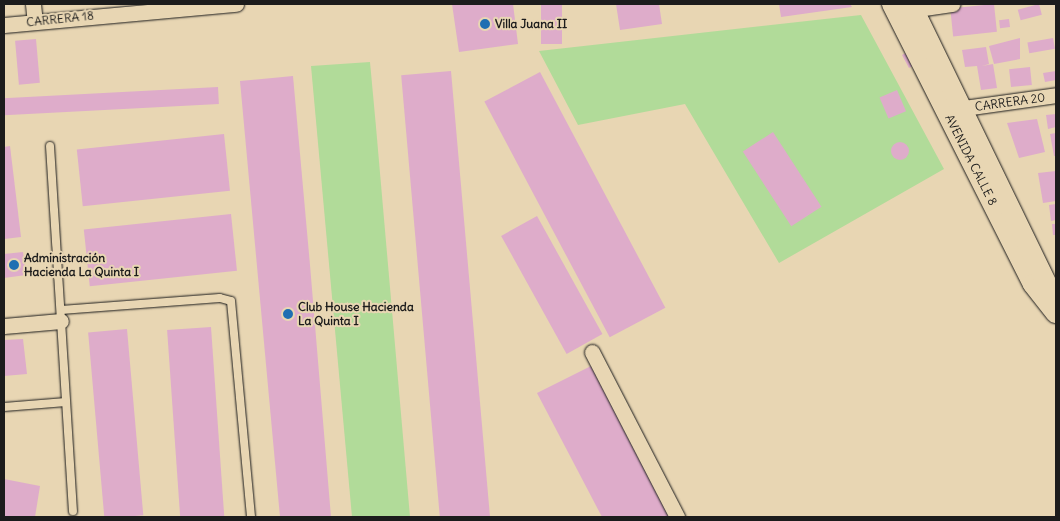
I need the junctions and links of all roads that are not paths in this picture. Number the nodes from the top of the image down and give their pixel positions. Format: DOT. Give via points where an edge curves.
graph roads {
  1 [pos="33,4"];
  2 [pos="236,4"];
  3 [pos="952,4"];
  4 [pos="158,7"];
  5 [pos="903,7"];
  6 [pos="35,22"];
  7 [pos="4,25"];
  8 [pos="1056,95"];
  9 [pos="964,108"];
  10 [pos="50,146"];
  11 [pos="1052,278"];
  12 [pos="1056,302"];
  13 [pos="1056,312"];
  14 [pos="61,316"];
  15 [pos="4,326"];
  16 [pos="592,352"];
  17 [pos="66,402"];
  18 [pos="4,407"];
  19 [pos="74,511"];
  20 [pos="252,517"];
  21 [pos="677,517"];
  1 -- 6 [label="street"];
  2 -- 4 [label="street, CARRERA 18"];
  3 -- 5 [label="street"];
  4 -- 6 [label="street, CARRERA 18"];
  5 -- 9 [label="main road, AVENIDA CALLE 8"];
  5 -- 13 [label="main road, AVENIDA CALLE 8" via="1033,284"];
  6 -- 7 [label="street, CARRERA 18"];
  8 -- 9 [label="street, CARRERA 20"];
  9 -- 11 [label="main road, AVENIDA CALLE 8"];
  10 -- 14 [label="lane"];
  11 -- 12 [label="main road, AVENIDA CALLE 8"];
  14 -- 15 [label="street"];
  14 -- 17 [label="lane"];
  14 -- 20 [label="lane" via="220,298 231,301"];
  16 -- 21 [label="street"];
  17 -- 18 [label="lane"];
  17 -- 19 [label="lane"];
}
